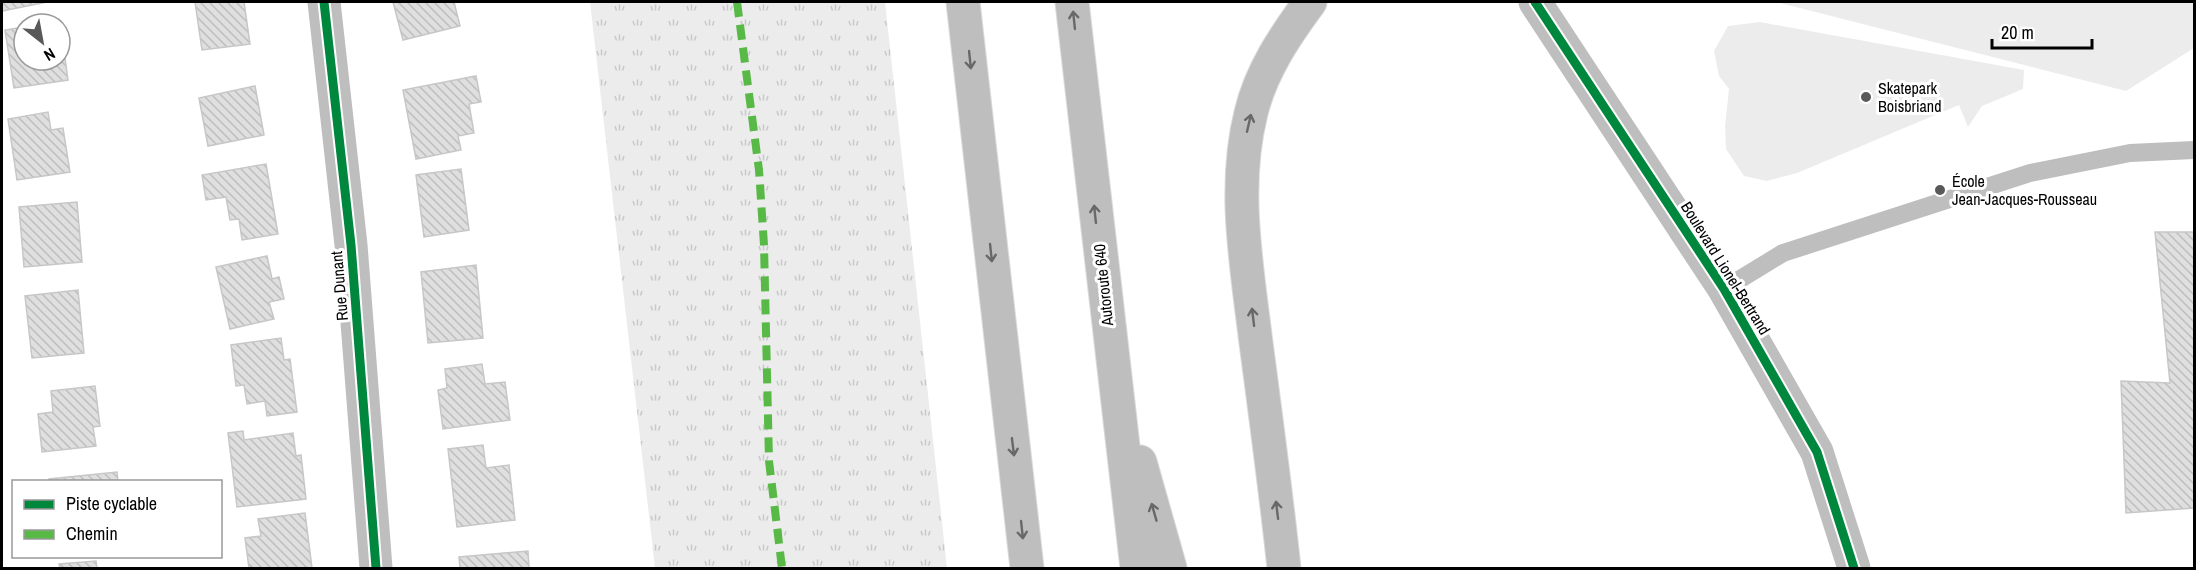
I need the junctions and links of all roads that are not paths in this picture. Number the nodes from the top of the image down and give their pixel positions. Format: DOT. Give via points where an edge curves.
graph roads {
  1 [pos="324,2"];
  2 [pos="963,2"];
  3 [pos="1072,2"];
  4 [pos="1310,2"];
  5 [pos="1535,2"];
  6 [pos="2194,150"];
  7 [pos="1724,289"];
  8 [pos="1111,356"];
  9 [pos="376,568"];
  10 [pos="1027,568"];
  11 [pos="1137,568"];
  12 [pos="1170,568"];
  13 [pos="1284,568"];
  14 [pos="1854,568"];
  1 -- 9 [label="main road, Rue Dunant" via="351,245"];
  2 -- 10 [label="main road, one-way"];
  8 -- 3 [label="main road, Autoroute 640, one-way"];
  13 -- 4 [label="main road, one-way" via="1250,293 1241,171 1246,132 1261,83 1273,55"];
  5 -- 7 [label="main road, Boulevard Lionel-Bertrand"];
  6 -- 7 [label="lane" via="2130,153 2030,173 1784,253"];
  7 -- 14 [label="main road, Boulevard Lionel-Bertrand" via="1817,452"];
  8 -- 11 [label="main road, Autoroute 640"];
  12 -- 8 [label="main road, one-way"];
}
